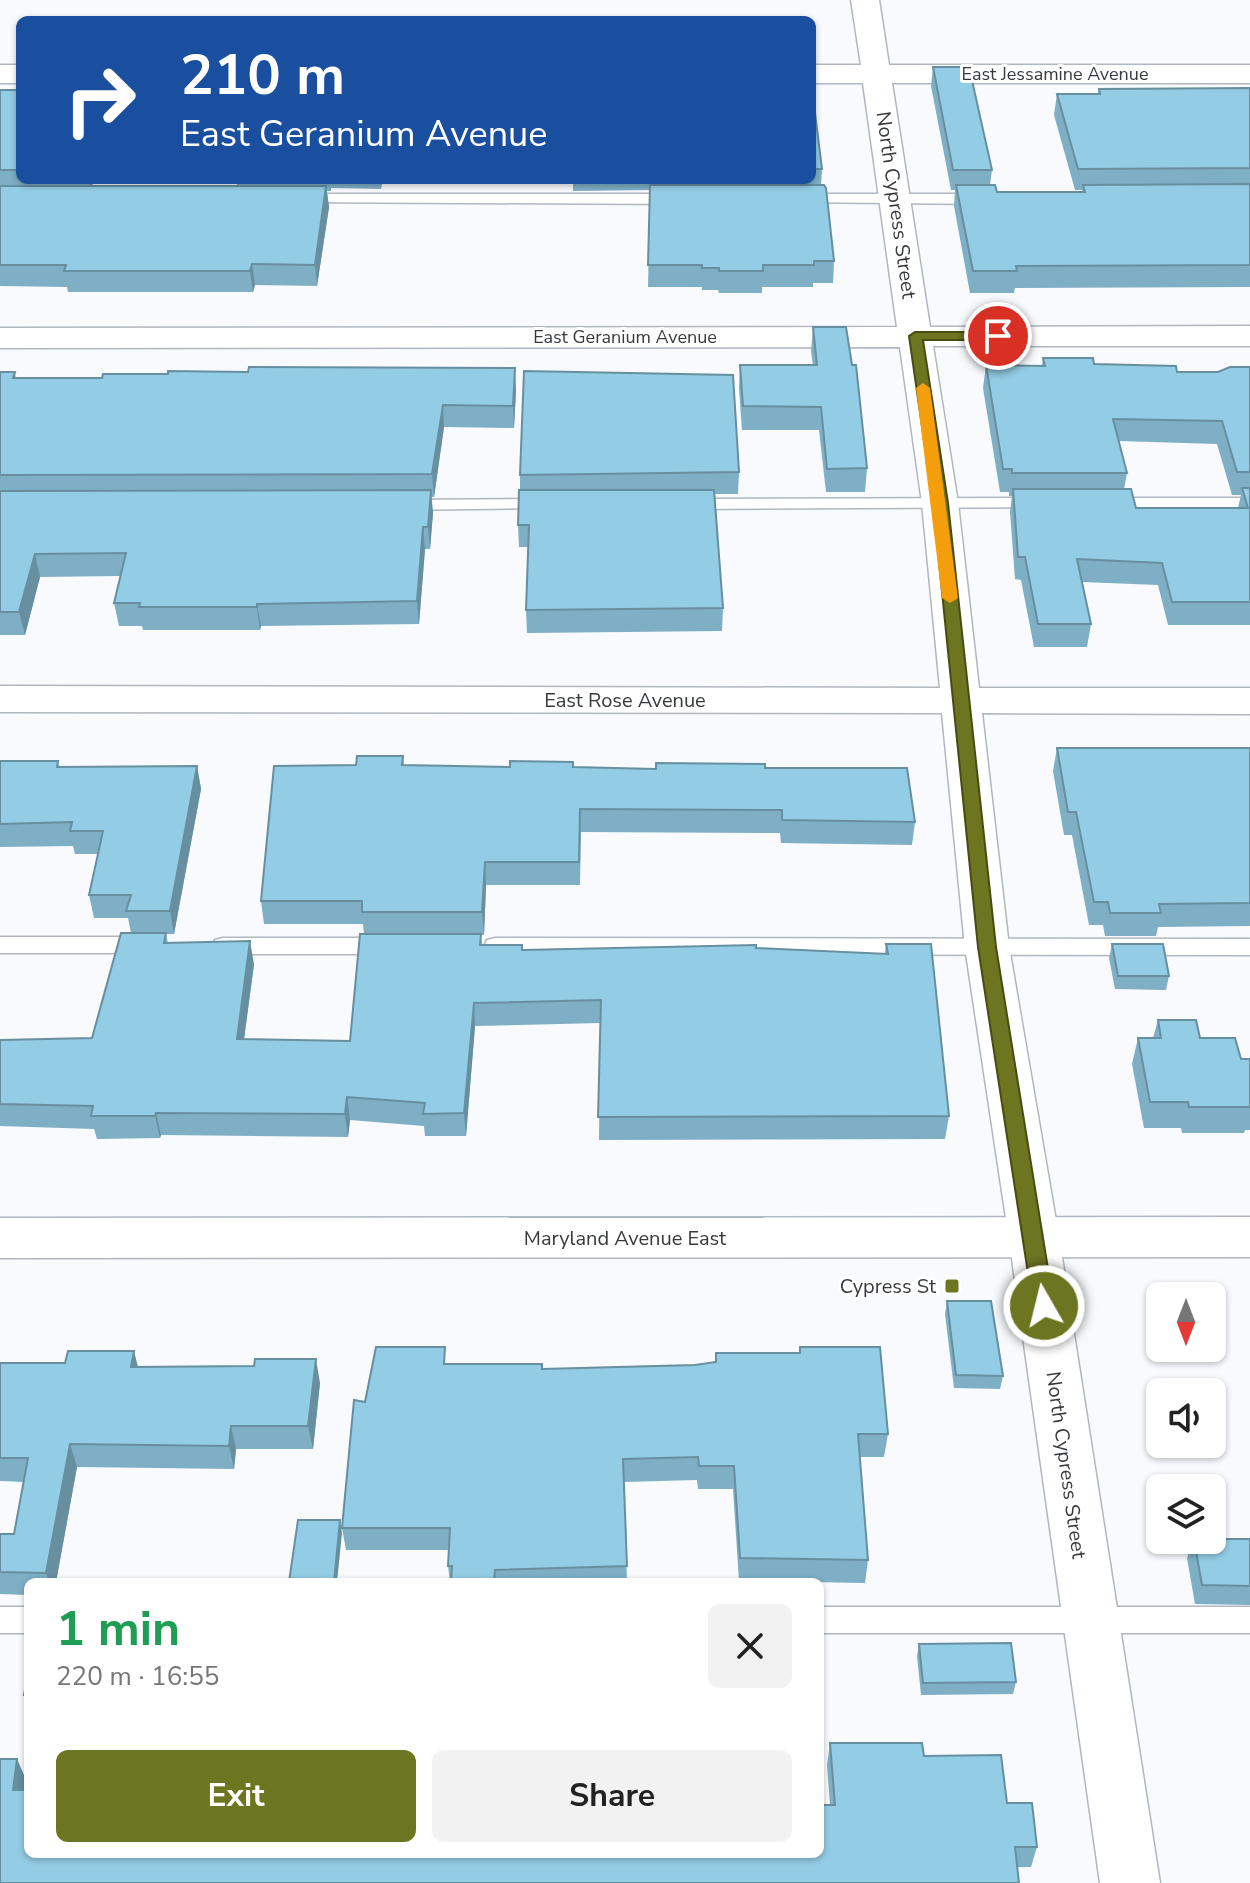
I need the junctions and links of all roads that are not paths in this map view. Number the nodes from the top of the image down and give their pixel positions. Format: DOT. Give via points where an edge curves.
graph roads {
  1 [pos="865,0"];
  2 [pos="816,74"];
  3 [pos="876,74"];
  4 [pos="1250,74"];
  5 [pos="283,199"];
  6 [pos="691,199"];
  7 [pos="786,199"];
  8 [pos="895,199"];
  9 [pos="1005,199"];
  10 [pos="915,336"];
  11 [pos="1250,336"];
  12 [pos="0,338"];
  13 [pos="940,503"];
  14 [pos="1051,503"];
  15 [pos="1082,503"];
  16 [pos="1250,503"];
  17 [pos="571,504"];
  18 [pos="666,504"];
  19 [pos="381,505"];
  20 [pos="0,699"];
  21 [pos="961,701"];
  22 [pos="1250,701"];
  23 [pos="0,945"];
  24 [pos="160,945"];
  25 [pos="208,945"];
  26 [pos="415,946"];
  27 [pos="479,946"];
  28 [pos="987,947"];
  29 [pos="1250,947"];
  30 [pos="1250,1237"];
  31 [pos="0,1238"];
  32 [pos="1034,1238"];
  33 [pos="0,1620"];
  34 [pos="24,1620"];
  35 [pos="824,1620"];
  36 [pos="1250,1620"];
  37 [pos="1089,1621"];
  38 [pos="1130,1883"];
  1 -- 3 [label="street, North Cypress Street"];
  2 -- 3 [label="street, East Jessamine Avenue"];
  3 -- 4 [label="street, East Jessamine Avenue"];
  3 -- 8 [label="street, North Cypress Street"];
  5 -- 6 [label="lane"];
  7 -- 8 [label="lane"];
  8 -- 9 [label="lane"];
  8 -- 10 [label="street, North Cypress Street"];
  10 -- 11 [label="street, East Geranium Avenue"];
  10 -- 12 [label="street, East Geranium Avenue"];
  10 -- 13 [label="street, North Cypress Street"];
  13 -- 14 [label="lane"];
  13 -- 18 [label="lane"];
  13 -- 21 [label="street, North Cypress Street"];
  15 -- 16 [label="lane"];
  17 -- 19 [label="lane"];
  20 -- 21 [label="street, East Rose Avenue"];
  21 -- 22 [label="street, East Rose Avenue"];
  21 -- 28 [label="street, North Cypress Street"];
  23 -- 24 [label="lane"];
  25 -- 26 [label="lane"];
  27 -- 28 [label="lane"];
  28 -- 29 [label="lane"];
  28 -- 32 [label="street, North Cypress Street"];
  30 -- 32 [label="street, Maryland Avenue East"];
  31 -- 32 [label="street, Maryland Avenue East"];
  32 -- 37 [label="street, North Cypress Street"];
  33 -- 34 [label="lane"];
  35 -- 37 [label="lane"];
  36 -- 37 [label="lane"];
  37 -- 38 [label="street, North Cypress Street"];
}
